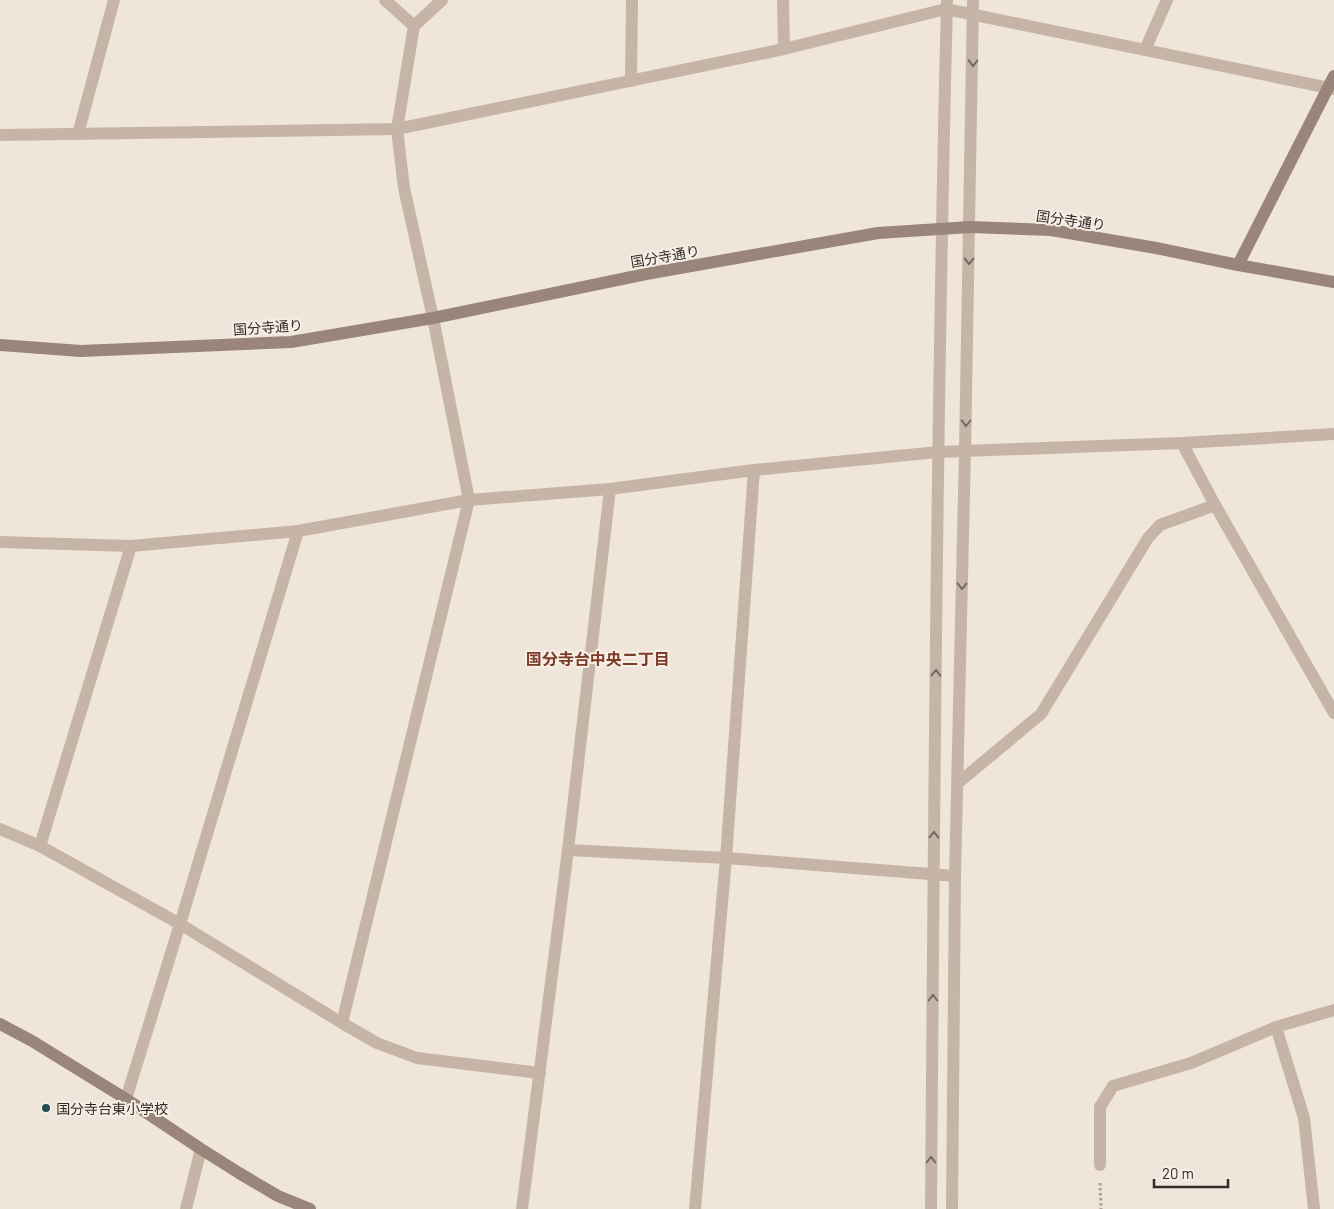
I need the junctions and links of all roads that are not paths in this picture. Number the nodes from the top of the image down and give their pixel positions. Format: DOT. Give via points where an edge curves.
graph roads {
  1 [pos="114,0"];
  2 [pos="385,0"];
  3 [pos="442,0"];
  4 [pos="632,0"];
  5 [pos="783,0"];
  6 [pos="974,0"];
  7 [pos="1168,0"];
  8 [pos="947,4"];
  9 [pos="973,14"];
  10 [pos="414,26"];
  11 [pos="784,49"];
  12 [pos="1145,50"];
  13 [pos="1334,76"];
  14 [pos="631,81"];
  15 [pos="1331,89"];
  16 [pos="397,129"];
  17 [pos="78,134"];
  18 [pos="0,135"];
  19 [pos="970,227"];
  20 [pos="941,229"];
  21 [pos="1238,265"];
  22 [pos="1334,282"];
  23 [pos="433,318"];
  24 [pos="0,345"];
  25 [pos="1334,434"];
  26 [pos="1182,443"];
  27 [pos="965,451"];
  28 [pos="938,452"];
  29 [pos="754,470"];
  30 [pos="610,489"];
  31 [pos="470,500"];
  32 [pos="1215,505"];
  33 [pos="298,531"];
  34 [pos="0,542"];
  35 [pos="131,546"];
  36 [pos="1334,713"];
  37 [pos="958,783"];
  38 [pos="0,829"];
  39 [pos="40,846"];
  40 [pos="568,850"];
  41 [pos="726,858"];
  42 [pos="934,873"];
  43 [pos="955,876"];
  44 [pos="180,924"];
  45 [pos="1334,1010"];
  46 [pos="0,1024"];
  47 [pos="342,1024"];
  48 [pos="1276,1027"];
  49 [pos="540,1073"];
  50 [pos="126,1099"];
  51 [pos="201,1149"];
  52 [pos="1100,1165"];
  53 [pos="186,1209"];
  54 [pos="310,1209"];
  55 [pos="522,1209"];
  56 [pos="695,1209"];
  57 [pos="931,1209"];
  58 [pos="952,1209"];
  59 [pos="1314,1209"];
  1 -- 17 [label="street"];
  2 -- 10 [label="street"];
  3 -- 10 [label="street"];
  4 -- 14 [label="street"];
  5 -- 11 [label="street"];
  6 -- 9 [label="street"];
  7 -- 12 [label="street"];
  8 -- 9 [label="street"];
  8 -- 11 [label="street"];
  8 -- 20 [label="street"];
  9 -- 12 [label="street"];
  9 -- 19 [label="street, one-way"];
  10 -- 16 [label="street"];
  11 -- 14 [label="street"];
  12 -- 15 [label="street"];
  13 -- 15 [label="street"];
  14 -- 16 [label="street"];
  15 -- 21 [label="street"];
  16 -- 17 [label="street"];
  16 -- 23 [label="street" via="404,188"];
  17 -- 18 [label="street"];
  19 -- 20 [label="street, 国分寺通り"];
  19 -- 21 [label="street, 国分寺通り" via="1051,230"];
  19 -- 27 [label="street, one-way"];
  20 -- 23 [label="street, 国分寺通り" via="878,233 646,274"];
  20 -- 28 [label="street"];
  21 -- 22 [label="street, 国分寺通り"];
  23 -- 24 [label="street, 国分寺通り" via="291,342 81,351"];
  23 -- 31 [label="street"];
  25 -- 26 [label="street"];
  26 -- 27 [label="street"];
  26 -- 32 [label="street"];
  27 -- 28 [label="street"];
  27 -- 37 [label="street, one-way"];
  28 -- 29 [label="street"];
  42 -- 28 [label="street, one-way"];
  29 -- 30 [label="street"];
  29 -- 41 [label="street"];
  30 -- 31 [label="street"];
  30 -- 40 [label="street"];
  31 -- 33 [label="street"];
  31 -- 47 [label="street"];
  32 -- 36 [label="street"];
  32 -- 37 [label="street" via="1160,525 1148,538 1041,714"];
  33 -- 35 [label="street"];
  33 -- 44 [label="street"];
  34 -- 35 [label="street"];
  35 -- 39 [label="street"];
  37 -- 43 [label="street"];
  38 -- 39 [label="street"];
  39 -- 44 [label="street"];
  40 -- 41 [label="street"];
  40 -- 49 [label="street"];
  41 -- 42 [label="street"];
  41 -- 56 [label="street"];
  42 -- 43 [label="street"];
  57 -- 42 [label="street, one-way"];
  43 -- 58 [label="street"];
  44 -- 47 [label="street"];
  44 -- 50 [label="street"];
  45 -- 48 [label="street"];
  46 -- 50 [label="street"];
  47 -- 49 [label="street" via="377,1043 417,1058"];
  48 -- 52 [label="street" via="1191,1063 1113,1086 1100,1107"];
  48 -- 59 [label="street" via="1304,1118"];
  49 -- 55 [label="street"];
  50 -- 51 [label="street"];
  51 -- 53 [label="street"];
  51 -- 54 [label="street" via="278,1196"];
}
